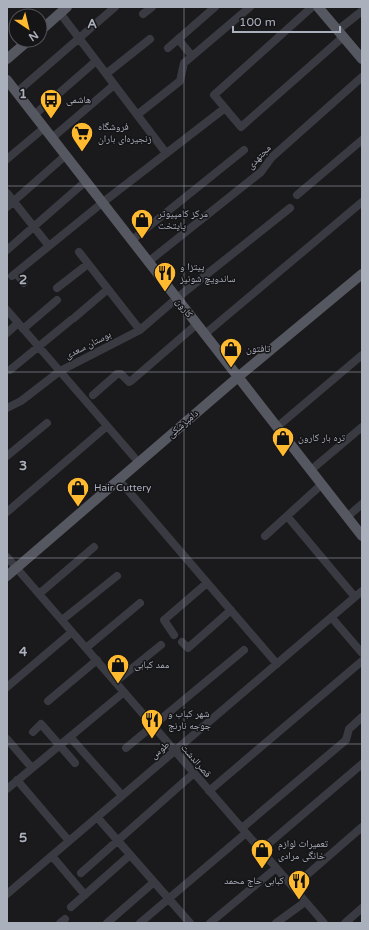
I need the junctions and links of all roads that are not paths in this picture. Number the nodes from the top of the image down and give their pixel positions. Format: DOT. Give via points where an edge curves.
graph roads {
  1 [pos="115,7"];
  2 [pos="152,7"];
  3 [pos="215,7"];
  4 [pos="250,7"];
  5 [pos="312,7"];
  6 [pos="318,7"];
  7 [pos="63,10"];
  8 [pos="362,11"];
  9 [pos="143,14"];
  10 [pos="48,23"];
  11 [pos="340,33"];
  12 [pos="79,38"];
  13 [pos="150,39"];
  14 [pos="178,39"];
  15 [pos="20,48"];
  16 [pos="168,48"];
  17 [pos="192,56"];
  18 [pos="7,59"];
  19 [pos="362,59"];
  20 [pos="96,61"];
  21 [pos="106,74"];
  22 [pos="362,77"];
  23 [pos="7,80"];
  24 [pos="114,85"];
  25 [pos="17,92"];
  26 [pos="225,108"];
  27 [pos="34,115"];
  28 [pos="137,115"];
  29 [pos="44,128"];
  30 [pos="52,138"];
  31 [pos="362,140"];
  32 [pos="244,150"];
  33 [pos="166,153"];
  34 [pos="66,155"];
  35 [pos="7,159"];
  36 [pos="86,181"];
  37 [pos="7,193"];
  38 [pos="297,195"];
  39 [pos="102,202"];
  40 [pos="362,202"];
  41 [pos="10,204"];
  42 [pos="290,208"];
  43 [pos="34,227"];
  44 [pos="132,240"];
  45 [pos="49,246"];
  46 [pos="7,250"];
  47 [pos="79,252"];
  48 [pos="148,262"];
  49 [pos="88,264"];
  50 [pos="362,274"];
  51 [pos="24,283"];
  52 [pos="57,288"];
  53 [pos="108,289"];
  54 [pos="177,298"];
  55 [pos="58,300"];
  56 [pos="7,310"];
  57 [pos="197,324"];
  58 [pos="21,326"];
  59 [pos="140,330"];
  60 [pos="7,333"];
  61 [pos="204,334"];
  62 [pos="38,346"];
  63 [pos="362,355"];
  64 [pos="10,370"];
  65 [pos="60,371"];
  66 [pos="238,377"];
  67 [pos="93,395"];
  68 [pos="7,408"];
  69 [pos="47,423"];
  70 [pos="107,426"];
  71 [pos="277,427"];
  72 [pos="362,428"];
  73 [pos="7,456"];
  74 [pos="136,460"];
  75 [pos="311,470"];
  76 [pos="119,480"];
  77 [pos="322,484"];
  78 [pos="362,504"];
  79 [pos="7,512"];
  80 [pos="287,516"];
  81 [pos="347,517"];
  82 [pos="265,536"];
  83 [pos="362,536"];
  84 [pos="94,547"];
  85 [pos="10,562"];
  86 [pos="7,576"];
  87 [pos="117,576"];
  88 [pos="207,583"];
  89 [pos="362,591"];
  90 [pos="39,594"];
  91 [pos="355,597"];
  92 [pos="140,603"];
  93 [pos="231,610"];
  94 [pos="332,618"];
  95 [pos="62,620"];
  96 [pos="72,632"];
  97 [pos="174,635"];
  98 [pos="182,642"];
  99 [pos="161,645"];
  100 [pos="86,648"];
  101 [pos="244,650"];
  102 [pos="362,653"];
  103 [pos="96,660"];
  104 [pos="362,661"];
  105 [pos="277,664"];
  106 [pos="115,682"];
  107 [pos="7,687"];
  108 [pos="124,692"];
  109 [pos="48,701"];
  110 [pos="362,718"];
  111 [pos="152,725"];
  112 [pos="33,732"];
  113 [pos="70,737"];
  114 [pos="7,739"];
  115 [pos="60,745"];
  116 [pos="126,748"];
  117 [pos="175,751"];
  118 [pos="75,763"];
  119 [pos="362,764"];
  120 [pos="32,768"];
  121 [pos="194,773"];
  122 [pos="18,780"];
  123 [pos="7,789"];
  124 [pos="209,791"];
  125 [pos="120,792"];
  126 [pos="97,817"];
  127 [pos="362,827"];
  128 [pos="244,831"];
  129 [pos="118,840"];
  130 [pos="69,841"];
  131 [pos="260,850"];
  132 [pos="130,854"];
  133 [pos="52,856"];
  134 [pos="276,868"];
  135 [pos="81,873"];
  136 [pos="154,882"];
  137 [pos="293,887"];
  138 [pos="7,894"];
  139 [pos="85,895"];
  140 [pos="168,899"];
  141 [pos="306,902"];
  142 [pos="71,907"];
  143 [pos="362,908"];
  144 [pos="107,923"];
  145 [pos="140,923"];
  146 [pos="190,923"];
  147 [pos="210,923"];
  148 [pos="276,923"];
  149 [pos="324,923"];
  150 [pos="345,923"];
  1 -- 12 [label="street"];
  2 -- 9 [label="street"];
  3 -- 14 [label="street"];
  4 -- 17 [label="street"];
  5 -- 26 [label="street" via="214,95"];
  6 -- 11 [label="main road"];
  7 -- 10 [label="main road"];
  7 -- 12 [label="street"];
  8 -- 11 [label="street"];
  11 -- 19 [label="main road"];
  11 -- 26 [label="street" via="241,127"];
  12 -- 20 [label="street"];
  12 -- 25 [label="street"];
  13 -- 21 [label="street"];
  14 -- 16 [label="street"];
  14 -- 17 [label="street"];
  15 -- 18 [label="main road"];
  17 -- 28 [label="street" via="184,64 180,81"];
  20 -- 21 [label="street"];
  20 -- 27 [label="street"];
  21 -- 24 [label="street"];
  22 -- 48 [label="street, مجتهدی" via="272,157 261,172"];
  23 -- 25 [label="main road, کارون"];
  24 -- 28 [label="street"];
  24 -- 30 [label="street"];
  25 -- 27 [label="main road, کارون"];
  26 -- 33 [label="street"];
  27 -- 29 [label="main road, کارون"];
  28 -- 33 [label="street"];
  29 -- 30 [label="main road, کارون"];
  29 -- 35 [label="street"];
  30 -- 34 [label="main road, کارون"];
  31 -- 38 [label="street"];
  32 -- 44 [label="street"];
  33 -- 39 [label="street"];
  34 -- 36 [label="main road, کارون"];
  34 -- 41 [label="street"];
  36 -- 39 [label="main road, کارون"];
  36 -- 43 [label="street"];
  37 -- 41 [label="street"];
  39 -- 44 [label="main road, کارون"];
  39 -- 45 [label="street"];
  40 -- 61 [label="street"];
  41 -- 43 [label="street"];
  42 -- 54 [label="street, بوستان سعدی"];
  43 -- 45 [label="street"];
  43 -- 46 [label="street"];
  44 -- 48 [label="main road, کارون"];
  45 -- 51 [label="street" via="14,275"];
  47 -- 49 [label="street"];
  48 -- 54 [label="main road, کارون"];
  49 -- 52 [label="street"];
  49 -- 53 [label="street"];
  50 -- 66 [label="main road, دامپزشکی"];
  53 -- 59 [label="street"];
  53 -- 62 [label="street"];
  54 -- 57 [label="main road, کارون"];
  54 -- 59 [label="street, بوستان سعدی"];
  55 -- 58 [label="street"];
  56 -- 58 [label="street"];
  57 -- 61 [label="main road, کارون"];
  57 -- 67 [label="street" via="131,381 117,374"];
  58 -- 60 [label="street"];
  58 -- 62 [label="street"];
  59 -- 65 [label="street, بوستان سعدی"];
  61 -- 66 [label="main road, کارون"];
  62 -- 64 [label="street"];
  62 -- 65 [label="street"];
  63 -- 71 [label="street"];
  65 -- 68 [label="street, بوستان سعدی" via="21,401"];
  65 -- 70 [label="street"];
  66 -- 71 [label="main road, کارون"];
  66 -- 74 [label="main road, دامپزشکی"];
  69 -- 73 [label="street"];
  70 -- 74 [label="street"];
  70 -- 79 [label="street"];
  71 -- 75 [label="main road, کارون"];
  72 -- 75 [label="street"];
  74 -- 76 [label="main road, دامپزشکی"];
  75 -- 77 [label="main road, کارون"];
  76 -- 85 [label="main road, دامپزشکی"];
  76 -- 88 [label="street"];
  77 -- 80 [label="street"];
  77 -- 81 [label="main road, کارون"];
  78 -- 81 [label="street"];
  80 -- 82 [label="street"];
  80 -- 91 [label="street"];
  81 -- 83 [label="main road, کارون"];
  84 -- 90 [label="street"];
  85 -- 86 [label="main road, دامپزشکی"];
  85 -- 90 [label="street, قصرالدشت"];
  87 -- 95 [label="street"];
  88 -- 93 [label="street"];
  88 -- 97 [label="street" via="164,620"];
  89 -- 91 [label="street, طوس"];
  90 -- 95 [label="street, قصرالدشت"];
  91 -- 94 [label="street, طوس"];
  92 -- 100 [label="street"];
  93 -- 98 [label="street" via="188,648"];
  93 -- 105 [label="street"];
  94 -- 102 [label="street"];
  94 -- 105 [label="street, طوس"];
  95 -- 96 [label="street, قصرالدشت"];
  96 -- 100 [label="street, قصرالدشت"];
  96 -- 107 [label="street"];
  99 -- 106 [label="street"];
  100 -- 103 [label="street, قصرالدشت"];
  101 -- 111 [label="street"];
  103 -- 106 [label="street, قصرالدشت"];
  103 -- 109 [label="street"];
  104 -- 124 [label="street"];
  105 -- 117 [label="street, طوس"];
  106 -- 108 [label="street, قصرالدشت"];
  108 -- 111 [label="street, قصرالدشت"];
  108 -- 113 [label="street"];
  110 -- 128 [label="street" via="349,729 347,738"];
  111 -- 116 [label="street"];
  111 -- 117 [label="street, قصرالدشت"];
  112 -- 115 [label="street" via="42,724"];
  113 -- 115 [label="street"];
  113 -- 125 [label="street"];
  114 -- 120 [label="street"];
  115 -- 118 [label="street"];
  115 -- 120 [label="street"];
  117 -- 121 [label="street, قصرالدشت"];
  117 -- 126 [label="street, طوس"];
  119 -- 131 [label="street"];
  120 -- 122 [label="street"];
  121 -- 124 [label="street, قصرالدشت"];
  121 -- 129 [label="street"];
  122 -- 123 [label="street"];
  122 -- 130 [label="street"];
  124 -- 128 [label="street, قصرالدشت"];
  126 -- 129 [label="street"];
  126 -- 130 [label="street, طوس"];
  127 -- 137 [label="street"];
  128 -- 131 [label="street, قصرالدشت"];
  128 -- 140 [label="street"];
  129 -- 132 [label="street"];
  129 -- 135 [label="street"];
  130 -- 133 [label="street, طوس"];
  131 -- 134 [label="street, قصرالدشت"];
  132 -- 136 [label="street"];
  132 -- 139 [label="street"];
  133 -- 138 [label="street, طوس"];
  133 -- 139 [label="street"];
  134 -- 137 [label="street, قصرالدشت"];
  134 -- 147 [label="street"];
  136 -- 140 [label="street"];
  136 -- 144 [label="street"];
  137 -- 141 [label="street, قصرالدشت"];
  139 -- 142 [label="street"];
  140 -- 145 [label="street"];
  140 -- 146 [label="street"];
  141 -- 148 [label="street"];
  141 -- 149 [label="street, قصرالدشت"];
  143 -- 150 [label="street"];
}
